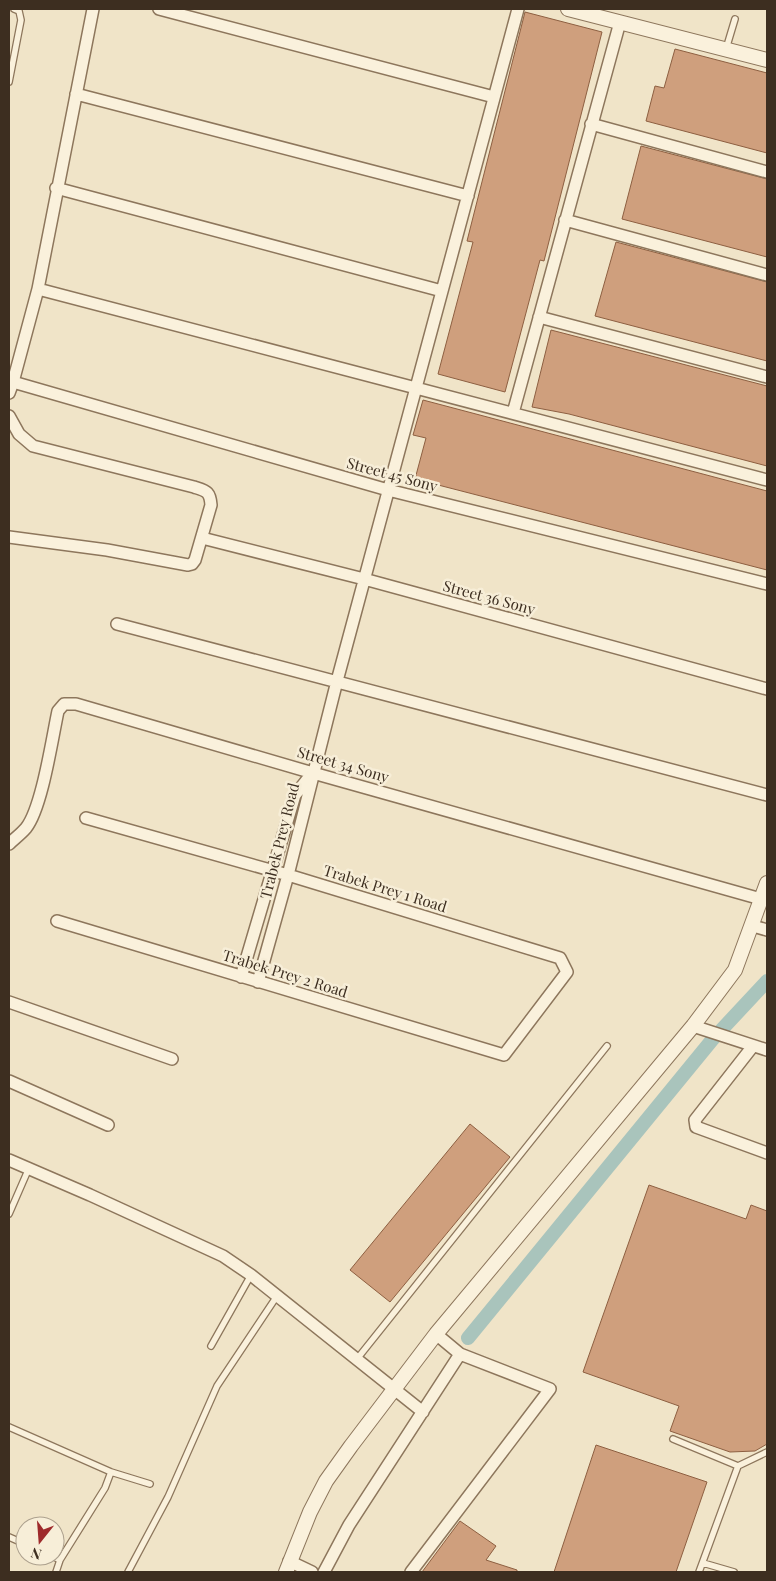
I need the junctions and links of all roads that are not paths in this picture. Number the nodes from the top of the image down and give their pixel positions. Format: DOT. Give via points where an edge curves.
graph roads {
  1 [pos="14,9"];
  2 [pos="93,9"];
  3 [pos="159,9"];
  4 [pos="518,9"];
  5 [pos="568,9"];
  6 [pos="735,19"];
  7 [pos="620,22"];
  8 [pos="726,49"];
  9 [pos="767,60"];
  10 [pos="9,82"];
  11 [pos="76,94"];
  12 [pos="494,97"];
  13 [pos="591,124"];
  14 [pos="767,172"];
  15 [pos="56,188"];
  16 [pos="468,196"];
  17 [pos="565,220"];
  18 [pos="767,275"];
  19 [pos="38,289"];
  20 [pos="442,291"];
  21 [pos="539,317"];
  22 [pos="767,377"];
  23 [pos="13,382"];
  24 [pos="416,388"];
  25 [pos="9,393"];
  26 [pos="514,414"];
  27 [pos="9,416"];
  28 [pos="767,480"];
  29 [pos="388,490"];
  30 [pos="9,537"];
  31 [pos="202,538"];
  32 [pos="364,579"];
  33 [pos="767,584"];
  34 [pos="117,624"];
  35 [pos="337,681"];
  36 [pos="767,689"];
  37 [pos="313,773"];
  38 [pos="767,795"];
  39 [pos="86,818"];
  40 [pos="9,844"];
  41 [pos="273,871"];
  42 [pos="288,875"];
  43 [pos="767,883"];
  44 [pos="762,898"];
  45 [pos="57,921"];
  46 [pos="753,926"];
  47 [pos="767,930"];
  48 [pos="241,977"];
  49 [pos="258,982"];
  50 [pos="9,1002"];
  51 [pos="698,1028"];
  52 [pos="748,1044"];
  53 [pos="607,1046"];
  54 [pos="767,1050"];
  55 [pos="504,1055"];
  56 [pos="172,1059"];
  57 [pos="9,1081"];
  58 [pos="108,1125"];
  59 [pos="767,1153"];
  60 [pos="9,1160"];
  61 [pos="29,1168"];
  62 [pos="9,1214"];
  63 [pos="251,1275"];
  64 [pos="277,1296"];
  65 [pos="436,1334"];
  66 [pos="211,1346"];
  67 [pos="460,1354"];
  68 [pos="357,1359"];
  69 [pos="394,1389"];
  70 [pos="423,1412"];
  71 [pos="9,1427"];
  72 [pos="673,1439"];
  73 [pos="767,1452"];
  74 [pos="738,1466"];
  75 [pos="110,1472"];
  76 [pos="150,1484"];
  77 [pos="65,1552"];
  78 [pos="703,1563"];
  79 [pos="287,1567"];
  80 [pos="128,1572"];
  81 [pos="312,1572"];
  82 [pos="324,1572"];
  83 [pos="411,1572"];
  84 [pos="700,1572"];
  85 [pos="734,1572"];
  1 -- 10 [label="lane" via="19,11 21,20"];
  2 -- 11 [label="street"];
  3 -- 12 [label="street"];
  4 -- 12 [label="street"];
  5 -- 7 [label="street"];
  6 -- 8 [label="lane"];
  7 -- 8 [label="street"];
  7 -- 13 [label="street"];
  8 -- 9 [label="street"];
  11 -- 15 [label="street"];
  11 -- 16 [label="street"];
  12 -- 16 [label="street"];
  13 -- 14 [label="street"];
  13 -- 17 [label="street"];
  15 -- 19 [label="street"];
  15 -- 20 [label="street"];
  16 -- 20 [label="street"];
  17 -- 18 [label="street"];
  17 -- 21 [label="street"];
  19 -- 23 [label="street"];
  19 -- 24 [label="street"];
  20 -- 24 [label="street"];
  21 -- 22 [label="street"];
  21 -- 26 [label="street"];
  23 -- 25 [label="street"];
  23 -- 29 [label="street, Street 45 Sony"];
  24 -- 26 [label="street"];
  24 -- 29 [label="street"];
  26 -- 28 [label="street"];
  27 -- 31 [label="street" via="19,434 32,446 206,491 210,505"];
  29 -- 32 [label="street"];
  29 -- 33 [label="street, Street 45 Sony"];
  30 -- 31 [label="street" via="188,565 195,560"];
  31 -- 32 [label="street, Street 36 Sony"];
  32 -- 35 [label="street"];
  32 -- 36 [label="street, Street 36 Sony"];
  34 -- 35 [label="street"];
  35 -- 37 [label="street"];
  35 -- 38 [label="street"];
  37 -- 40 [label="street, Street 34 Sony" via="76,704 64,704 58,711 34,811 27,827"];
  37 -- 41 [label="street, Trabek Prey Road" via="295,795"];
  37 -- 42 [label="street, Trabek Prey Road"];
  37 -- 44 [label="street, Street 34 Sony"];
  39 -- 41 [label="street, Trabek Prey 1 Road"];
  41 -- 42 [label="street, Trabek Prey 1 Road"];
  41 -- 48 [label="street, Trabek Prey Road"];
  42 -- 49 [label="street, Trabek Prey Road"];
  42 -- 55 [label="street, Trabek Prey 1 Road" via="560,958 568,972"];
  43 -- 44 [label="street"];
  44 -- 46 [label="street"];
  45 -- 48 [label="street, Trabek Prey 2 Road"];
  46 -- 47 [label="street"];
  46 -- 51 [label="street" via="735,970"];
  48 -- 49 [label="street, Trabek Prey 2 Road"];
  49 -- 55 [label="street, Trabek Prey 2 Road"];
  50 -- 56 [label="street"];
  51 -- 52 [label="street"];
  51 -- 65 [label="street"];
  52 -- 54 [label="street"];
  52 -- 59 [label="street" via="695,1120 696,1127"];
  53 -- 68 [label="lane"];
  57 -- 58 [label="street"];
  60 -- 61 [label="street"];
  61 -- 62 [label="lane"];
  61 -- 63 [label="street" via="222,1256"];
  63 -- 64 [label="street"];
  63 -- 66 [label="lane"];
  64 -- 68 [label="street"];
  64 -- 80 [label="lane" via="217,1386 168,1497"];
  65 -- 67 [label="street"];
  65 -- 69 [label="street"];
  67 -- 70 [label="street"];
  67 -- 83 [label="street" via="550,1389"];
  68 -- 69 [label="street"];
  69 -- 70 [label="street"];
  69 -- 79 [label="street" via="326,1482"];
  70 -- 82 [label="street" via="349,1525"];
  71 -- 75 [label="lane"];
  72 -- 74 [label="lane"];
  73 -- 74 [label="lane"];
  74 -- 78 [label="lane"];
  75 -- 76 [label="lane"];
  75 -- 77 [label="lane" via="105,1488"];
  78 -- 84 [label="lane"];
  78 -- 85 [label="lane"];
  79 -- 81 [label="street"];
}
